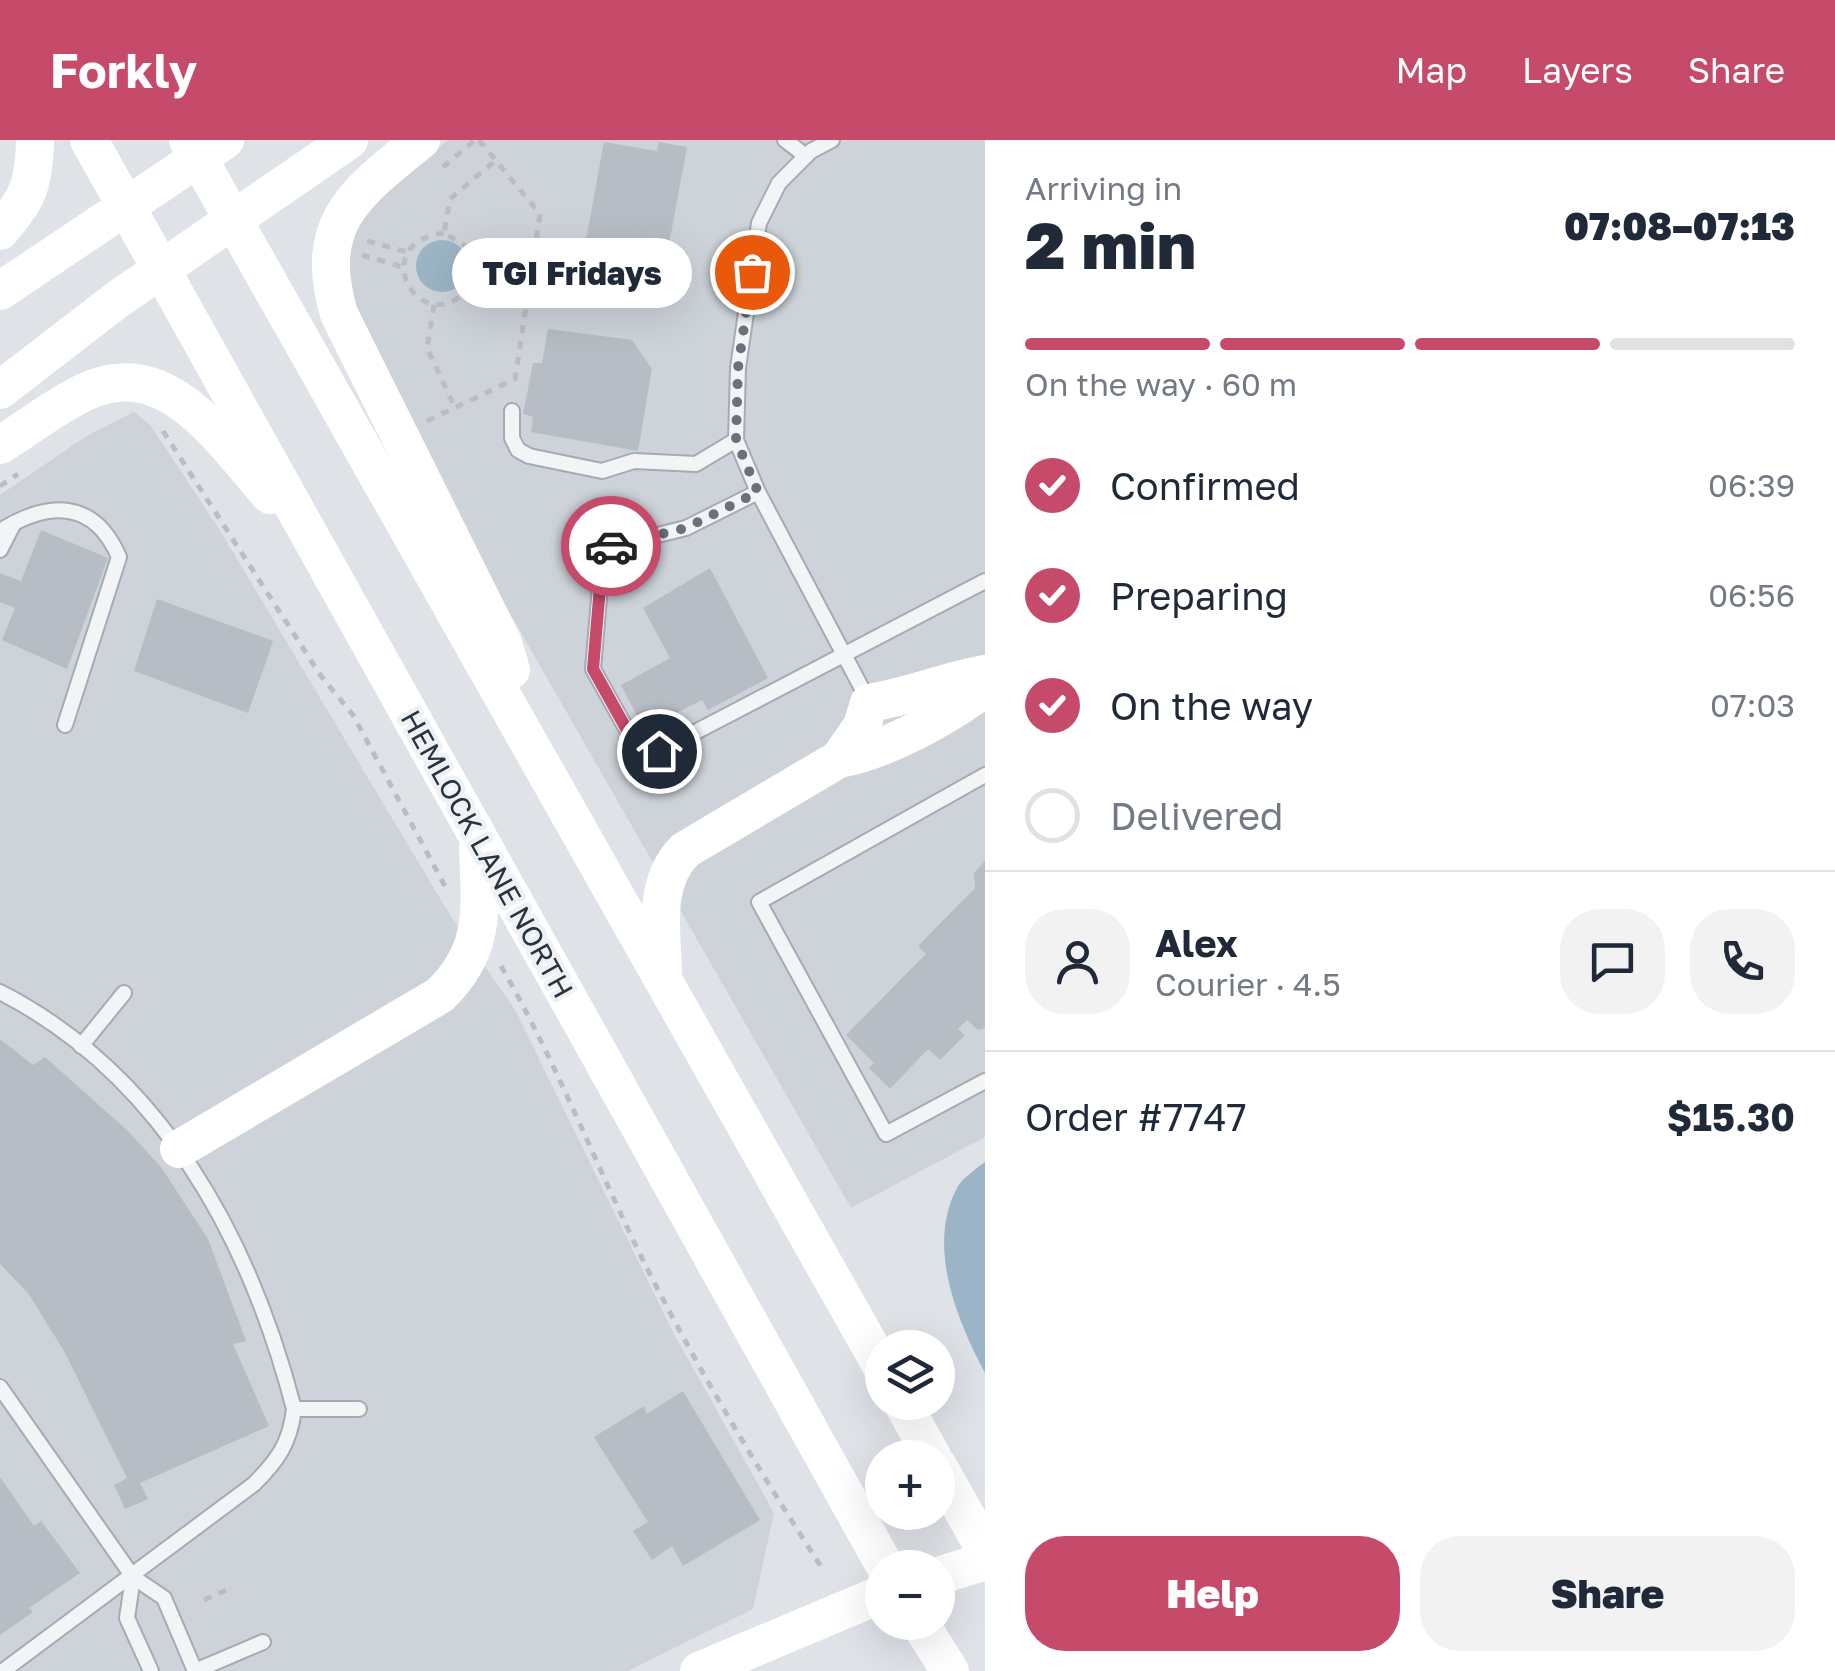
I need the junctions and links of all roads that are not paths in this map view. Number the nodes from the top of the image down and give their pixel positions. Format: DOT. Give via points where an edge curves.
graph roads {
  1 [pos="35,140"];
  2 [pos="89,140"];
  3 [pos="349,140"];
  4 [pos="421,140"];
  5 [pos="784,140"];
  6 [pos="832,140"];
  7 [pos="203,146"];
  8 [pos="806,156"];
  9 [pos="125,206"];
  10 [pos="233,222"];
  11 [pos="0,230"];
  12 [pos="161,270"];
  13 [pos="0,291"];
  14 [pos="0,390"];
  15 [pos="512,412"];
  16 [pos="736,440"];
  17 [pos="13,457"];
  18 [pos="758,492"];
  19 [pos="14,522"];
  20 [pos="0,531"];
  21 [pos="315,546"];
  22 [pos="0,550"];
  23 [pos="985,581"];
  24 [pos="844,654"];
  25 [pos="985,674"];
  26 [pos="985,688"];
  27 [pos="869,703"];
  28 [pos="66,725"];
  29 [pos="904,734"];
  30 [pos="530,740"];
  31 [pos="839,759"];
  32 [pos="985,775"];
  33 [pos="478,840"];
  34 [pos="663,975"];
  35 [pos="0,992"];
  36 [pos="124,993"];
  37 [pos="81,1046"];
  38 [pos="985,1081"];
  39 [pos="179,1149"];
  40 [pos="865,1337"];
  41 [pos="0,1388"];
  42 [pos="294,1408"];
  43 [pos="359,1409"];
  44 [pos="955,1496"];
  45 [pos="876,1550"];
  46 [pos="985,1550"];
  47 [pos="985,1561"];
  48 [pos="955,1571"];
  49 [pos="133,1577"];
  50 [pos="865,1601"];
  51 [pos="930,1640"];
  52 [pos="263,1642"];
  53 [pos="3,1671"];
  54 [pos="151,1671"];
  55 [pos="195,1671"];
  56 [pos="699,1671"];
  57 [pos="950,1671"];
  1 -- 11 [label="main road" via="32,181 23,204"];
  2 -- 9 [label="main road, HEMLOCK LANE NORTH"];
  3 -- 10 [label="main road"];
  4 -- 30 [label="main road" via="345,209 331,240 332,289 503,643"];
  5 -- 8 [label="lane"];
  6 -- 8 [label="lane"];
  7 -- 9 [label="main road"];
  7 -- 10 [label="main road"];
  8 -- 16 [label="lane" via="779,183 759,223 738,368"];
  9 -- 12 [label="main road, HEMLOCK LANE NORTH"];
  9 -- 13 [label="main road"];
  10 -- 12 [label="main road"];
  10 -- 30 [label="main road"];
  12 -- 14 [label="main road"];
  12 -- 21 [label="main road, HEMLOCK LANE NORTH"];
  15 -- 16 [label="lane" via="518,450 602,471 634,461 696,464"];
  16 -- 18 [label="lane"];
  17 -- 21 [label="main road" via="86,392 144,383 188,405"];
  18 -- 24 [label="lane"];
  18 -- 24 [label="lane" via="686,528 593,551 600,587 593,669 632,739 659,751"];
  19 -- 20 [label="lane"];
  19 -- 22 [label="lane"];
  19 -- 28 [label="lane" via="34,512 72,510 102,528 119,557"];
  21 -- 33 [label="main road, HEMLOCK LANE NORTH"];
  23 -- 24 [label="lane"];
  24 -- 27 [label="lane"];
  25 -- 27 [label="main road"];
  26 -- 29 [label="main road"];
  27 -- 29 [label="lane" via="885,725"];
  27 -- 31 [label="main road"];
  29 -- 31 [label="main road"];
  30 -- 34 [label="main road"];
  31 -- 34 [label="main road" via="706,835 669,867 661,901"];
  32 -- 38 [label="lane" via="759,902 886,1134"];
  33 -- 39 [label="main road" via="480,921 461,975 440,996"];
  33 -- 45 [label="main road, HEMLOCK LANE NORTH"];
  34 -- 40 [label="main road"];
  35 -- 37 [label="lane"];
  36 -- 37 [label="lane"];
  37 -- 39 [label="lane" via="163,1124"];
  39 -- 42 [label="lane" via="238,1244"];
  41 -- 49 [label="lane"];
  42 -- 43 [label="lane"];
  42 -- 49 [label="lane" via="281,1458"];
  44 -- 46 [label="main road"];
  47 -- 48 [label="main road"];
  49 -- 53 [label="lane"];
  49 -- 54 [label="lane" via="127,1618"];
  49 -- 55 [label="lane" via="164,1598"];
  50 -- 56 [label="main road"];
  51 -- 57 [label="main road"];
  52 -- 55 [label="lane"];
}
